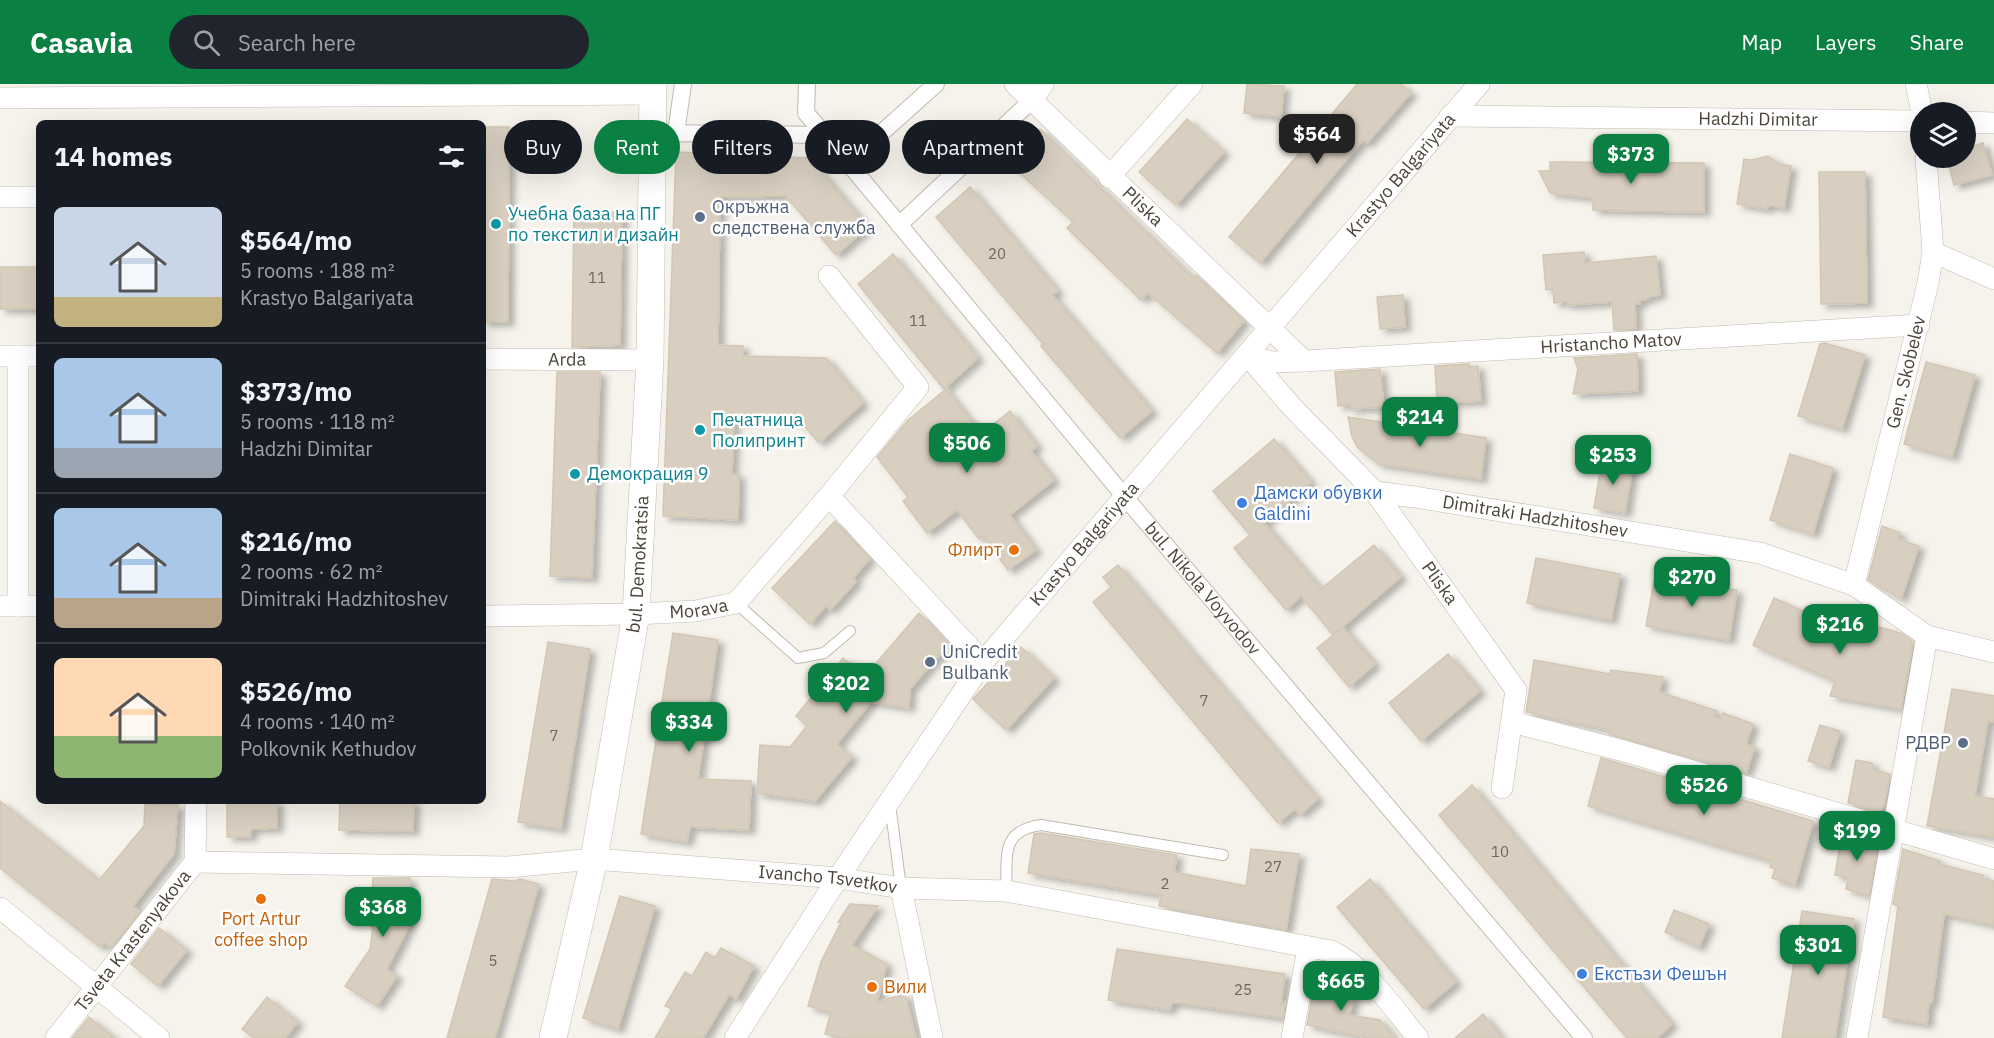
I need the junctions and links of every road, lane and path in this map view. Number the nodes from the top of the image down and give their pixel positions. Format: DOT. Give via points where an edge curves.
graph roads {
  1 [pos="682,84"];
  2 [pos="807,84"];
  3 [pos="936,84"];
  4 [pos="1015,84"];
  5 [pos="1192,84"];
  6 [pos="1479,84"];
  7 [pos="1916,84"];
  8 [pos="652,89"];
  9 [pos="1037,93"];
  10 [pos="0,98"];
  11 [pos="1920,102"];
  12 [pos="1450,116"];
  13 [pos="660,120"];
  14 [pos="669,120"];
  15 [pos="811,120"];
  16 [pos="1910,121"];
  17 [pos="1976,122"];
  18 [pos="1994,123"];
  19 [pos="890,125"];
  20 [pos="680,133"];
  21 [pos="805,135"];
  22 [pos="1927,168"];
  23 [pos="661,174"];
  24 [pos="857,174"];
  25 [pos="1108,177"];
  26 [pos="0,197"];
  27 [pos="36,197"];
  28 [pos="899,225"];
  29 [pos="1933,252"];
  30 [pos="829,276"];
  31 [pos="1994,279"];
  32 [pos="1919,325"];
  33 [pos="1270,328"];
  34 [pos="19,356"];
  35 [pos="1248,356"];
  36 [pos="486,359"];
  37 [pos="650,360"];
  38 [pos="1304,361"];
  39 [pos="1375,492"];
  40 [pos="829,496"];
  41 [pos="1124,496"];
  42 [pos="1854,585"];
  43 [pos="736,603"];
  44 [pos="9,606"];
  45 [pos="36,606"];
  46 [pos="636,614"];
  47 [pos="486,616"];
  48 [pos="850,631"];
  49 [pos="1927,636"];
  50 [pos="1994,652"];
  51 [pos="983,662"];
  52 [pos="1512,723"];
  53 [pos="1502,788"];
  54 [pos="890,803"];
  55 [pos="196,804"];
  56 [pos="1892,830"];
  57 [pos="1223,855"];
  58 [pos="594,859"];
  59 [pos="1994,859"];
  60 [pos="195,862"];
  61 [pos="838,878"];
  62 [pos="901,888"];
  63 [pos="1006,891"];
  64 [pos="0,908"];
  65 [pos="1308,948"];
  66 [pos="96,987"];
  67 [pos="56,1038"];
  68 [pos="159,1038"];
  69 [pos="553,1038"];
  70 [pos="735,1038"];
  71 [pos="932,1038"];
  72 [pos="1292,1038"];
  73 [pos="1418,1038"];
  74 [pos="1584,1038"];
  75 [pos="1857,1038"];
  1 -- 14 [label="street"];
  2 -- 15 [label="street, bul. Nikola Voyvodov" via="806,114"];
  3 -- 19 [label="street"];
  4 -- 9 [label="street, Pliska"];
  5 -- 25 [label="street"];
  6 -- 12 [label="street, Krastyo Balgariyata"];
  7 -- 11 [label="street"];
  8 -- 10 [label="street"];
  8 -- 13 [label="street, bul. Demokratsia"];
  9 -- 25 [label="street, Pliska"];
  9 -- 28 [label="street"];
  12 -- 16 [label="street, Hadzhi Dimitar"];
  12 -- 33 [label="street, Krastyo Balgariyata"];
  17 -- 18 [label="street"];
  20 -- 21 [label="street"];
  22 -- 29 [label="street, Gen. Skobelev"];
  23 -- 37 [label="street, bul. Demokratsia"];
  24 -- 28 [label="street, bul. Nikola Voyvodov"];
  25 -- 33 [label="street, Pliska"];
  26 -- 27 [label="street"];
  28 -- 41 [label="street, bul. Nikola Voyvodov"];
  29 -- 31 [label="street"];
  29 -- 32 [label="street, Gen. Skobelev"];
  30 -- 40 [label="street, Morava" via="918,387"];
  32 -- 38 [label="street, Hristancho Matov"];
  32 -- 42 [label="street, Gen. Skobelev"];
  33 -- 35 [label="street, Krastyo Balgariyata"];
  33 -- 38 [label="street"];
  34 -- 44 [label="street"];
  35 -- 38 [label="street, Hristancho Matov" via="1273,362"];
  35 -- 39 [label="street, Pliska"];
  35 -- 41 [label="street, Krastyo Balgariyata"];
  36 -- 37 [label="street, Arda"];
  37 -- 46 [label="street, bul. Demokratsia"];
  39 -- 42 [label="street, Dimitraki Hadzhitoshev" via="1760,553"];
  39 -- 52 [label="street, Pliska" via="1516,690"];
  40 -- 43 [label="street, Morava"];
  40 -- 51 [label="street"];
  41 -- 51 [label="street, Krastyo Balgariyata"];
  41 -- 74 [label="street, bul. Nikola Voyvodov"];
  42 -- 49 [label="street, Dimitraki Hadzhitoshev"];
  43 -- 46 [label="street, Morava" via="696,611"];
  43 -- 48 [label="lane" via="798,658 824,653"];
  44 -- 45 [label="street"];
  46 -- 47 [label="street, Morava"];
  46 -- 58 [label="street, bul. Demokratsia"];
  49 -- 50 [label="street, Dimitraki Hadzhitoshev"];
  49 -- 56 [label="street"];
  51 -- 54 [label="street, Krastyo Balgariyata"];
  52 -- 53 [label="street, Pliska"];
  52 -- 56 [label="street" via="1624,751"];
  54 -- 61 [label="street, Krastyo Balgariyata"];
  54 -- 62 [label="lane"];
  55 -- 60 [label="street, Tsveta Krastenyakova"];
  56 -- 59 [label="street"];
  56 -- 75 [label="street"];
  57 -- 63 [label="lane" via="1041,825 1027,827 1014,834 1008,843"];
  58 -- 60 [label="street, Ivancho Tsvetkov" via="508,867"];
  58 -- 61 [label="street, Ivancho Tsvetkov"];
  58 -- 69 [label="street, bul. Demokratsia"];
  60 -- 66 [label="street, Tsveta Krastenyakova"];
  61 -- 62 [label="street, Ivancho Tsvetkov"];
  61 -- 70 [label="street, Krastyo Balgariyata"];
  62 -- 63 [label="street, Ivancho Tsvetkov"];
  62 -- 71 [label="street"];
  63 -- 65 [label="street, Ivancho Tsvetkov"];
  64 -- 66 [label="street"];
  65 -- 72 [label="street"];
  65 -- 73 [label="street, Ivancho Tsvetkov" via="1331,951 1348,960"];
  66 -- 67 [label="street, Tsveta Krastenyakova"];
  66 -- 68 [label="street"];
}
